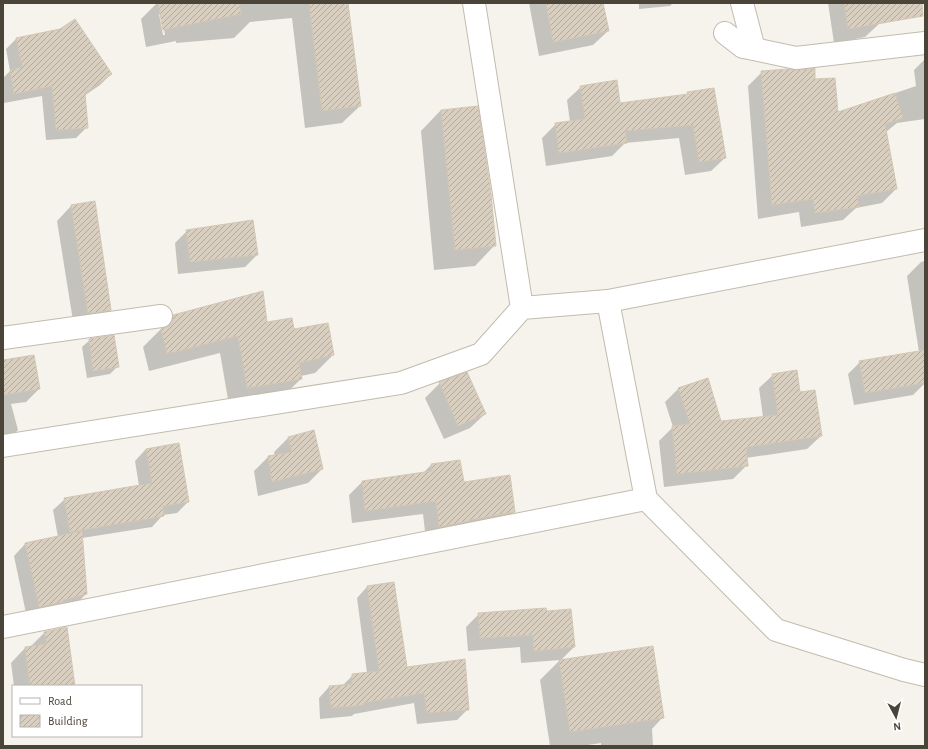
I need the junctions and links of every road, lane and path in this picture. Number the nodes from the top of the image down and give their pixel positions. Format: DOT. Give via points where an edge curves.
graph roads {
  1 [pos="474,3"];
  2 [pos="742,3"];
  3 [pos="725,33"];
  4 [pos="925,43"];
  5 [pos="754,50"];
  6 [pos="925,240"];
  7 [pos="608,301"];
  8 [pos="522,308"];
  9 [pos="161,316"];
  10 [pos="3,338"];
  11 [pos="3,446"];
  12 [pos="646,499"];
  13 [pos="3,627"];
  14 [pos="925,675"];
  1 -- 8 [label="street"];
  2 -- 5 [label="street"];
  3 -- 5 [label="street" via="743,47"];
  4 -- 5 [label="street" via="796,58"];
  6 -- 7 [label="street"];
  7 -- 8 [label="street"];
  7 -- 12 [label="street"];
  8 -- 11 [label="street" via="481,354 401,383"];
  9 -- 10 [label="street"];
  12 -- 13 [label="street"];
  12 -- 14 [label="street" via="776,630"];
}
